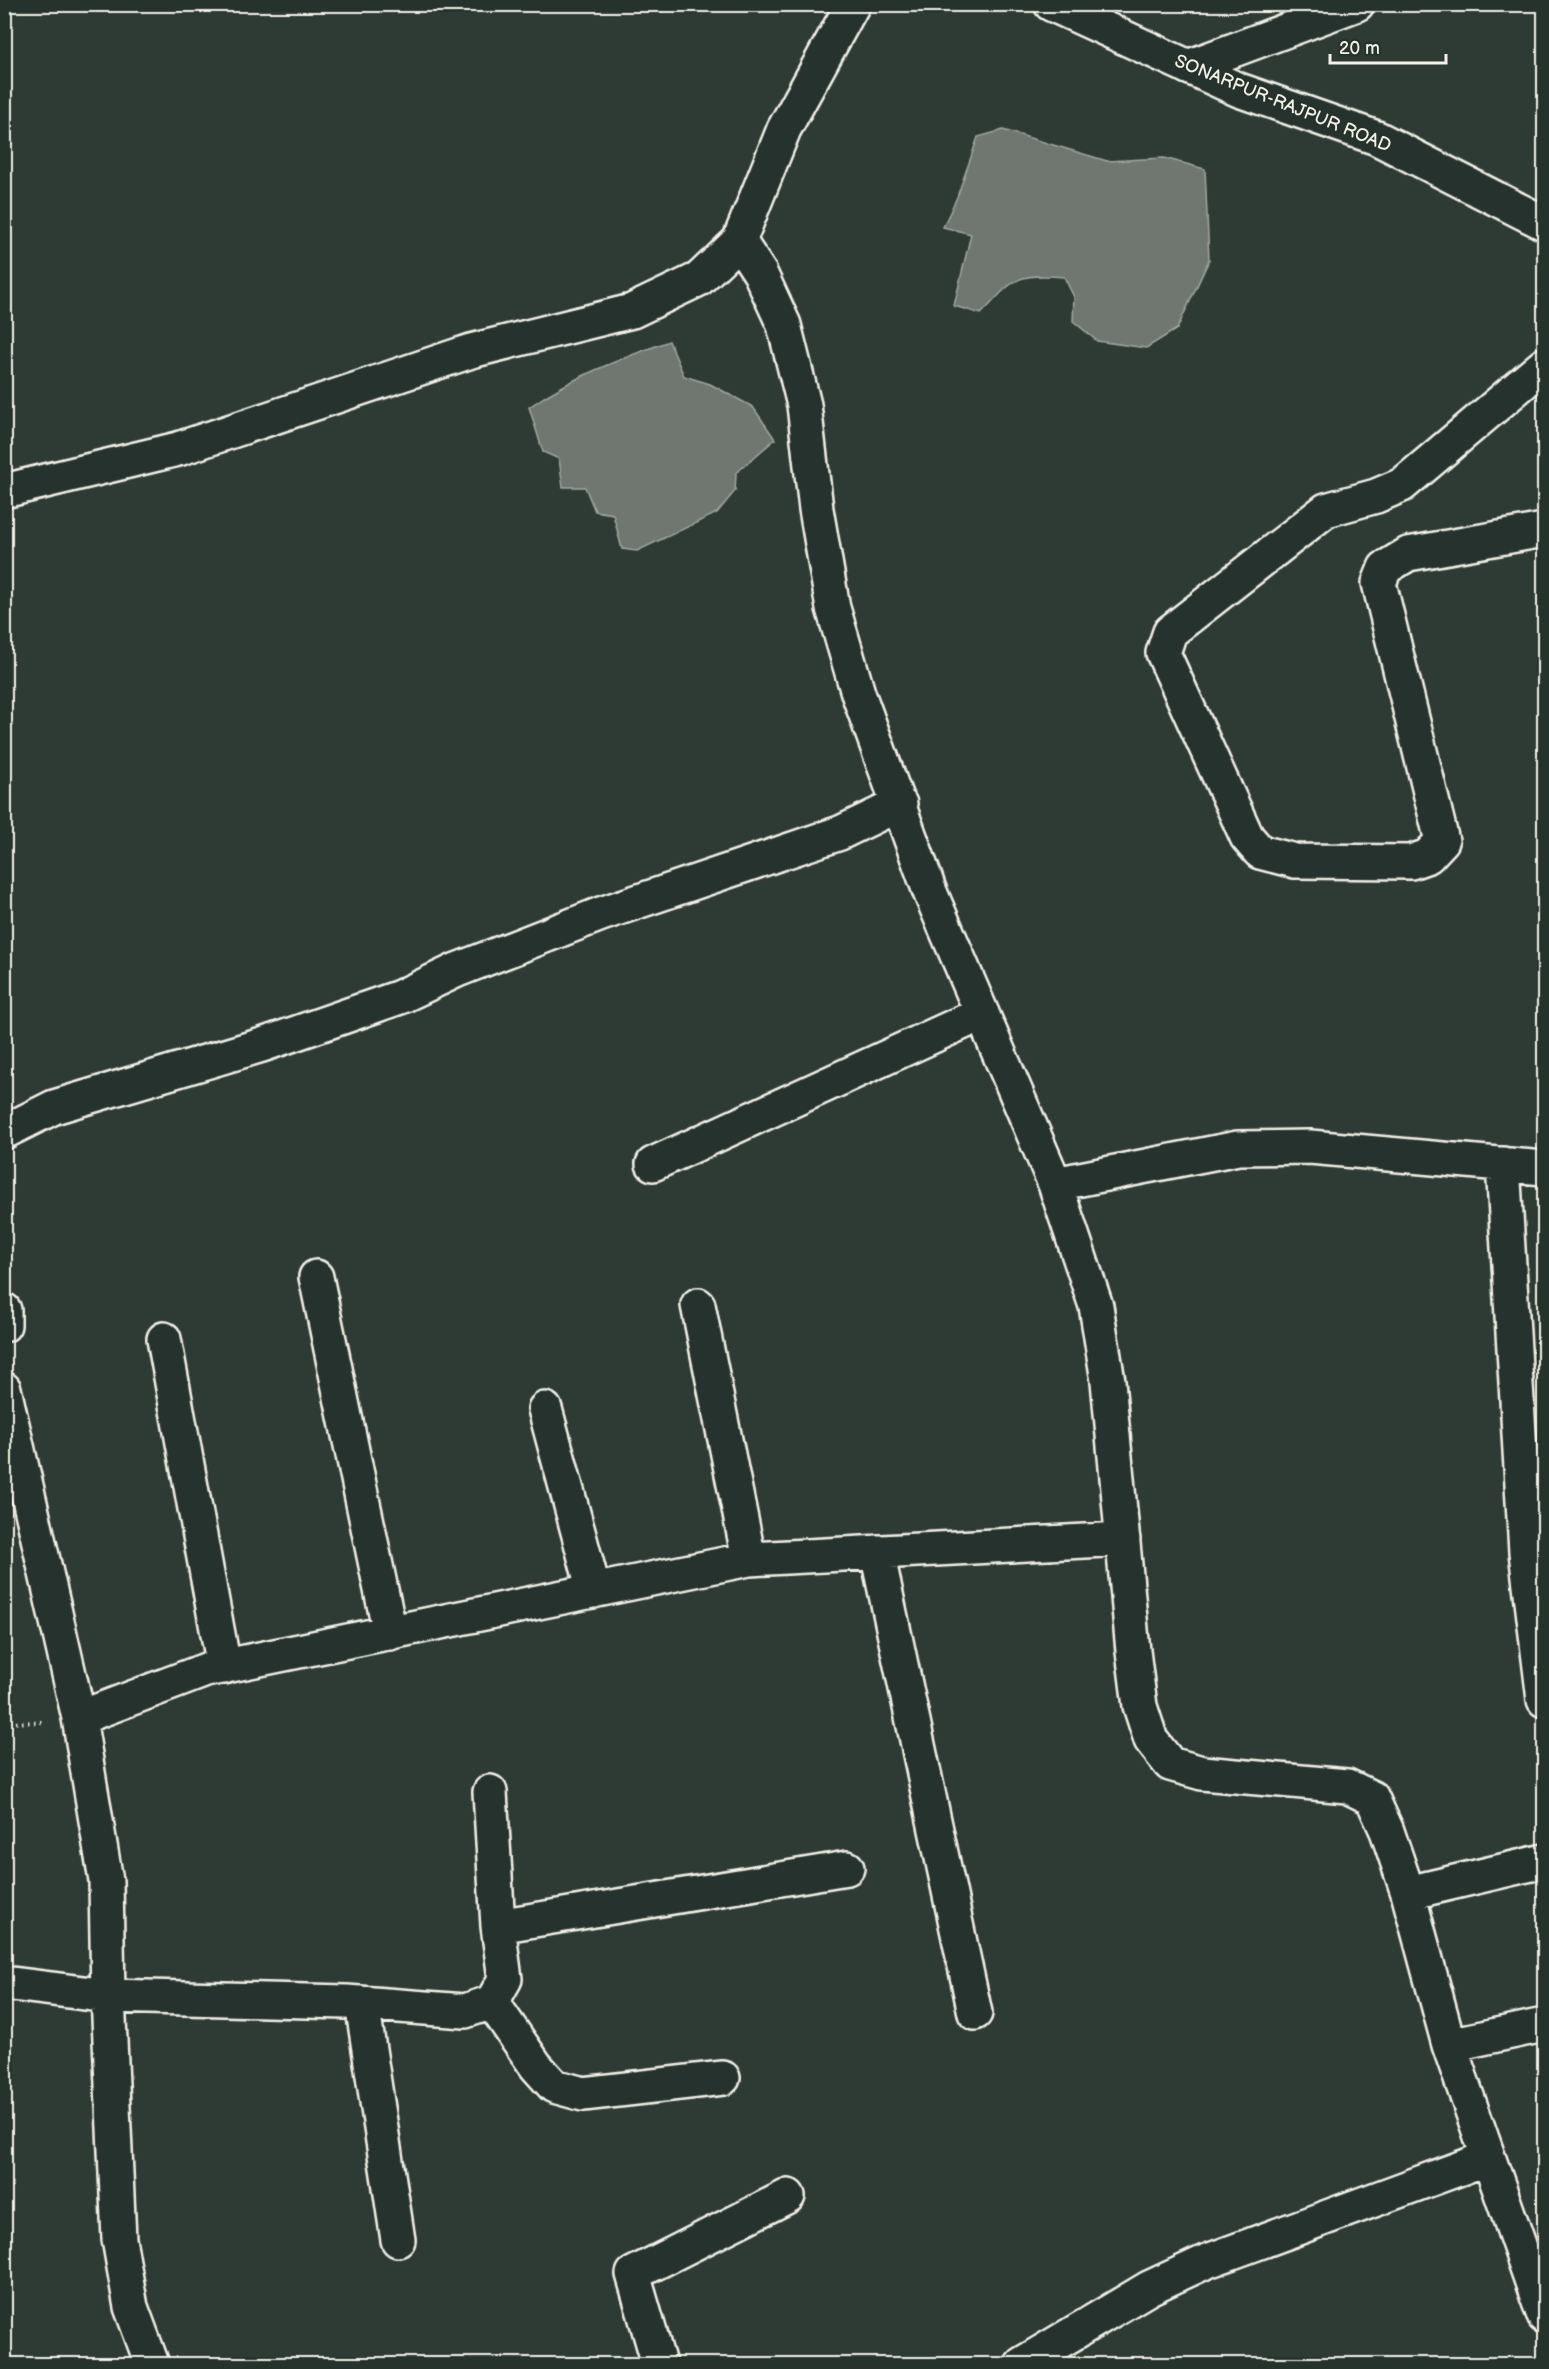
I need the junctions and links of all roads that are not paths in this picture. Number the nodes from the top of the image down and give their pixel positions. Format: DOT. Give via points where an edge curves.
graph roads {
  1 [pos="853,4"];
  2 [pos="1051,4"];
  3 [pos="1358,4"];
  4 [pos="1188,67"];
  5 [pos="1545,224"];
  6 [pos="740,241"];
  7 [pos="1545,365"];
  8 [pos="4,491"];
  9 [pos="1545,530"];
  10 [pos="900,804"];
  11 [pos="981,1014"];
  12 [pos="4,1132"];
  13 [pos="653,1164"];
  14 [pos="1503,1164"];
  15 [pos="1545,1168"];
  16 [pos="1054,1184"];
  17 [pos="316,1277"];
  18 [pos="698,1305"];
  19 [pos="4,1310"];
  20 [pos="4,1325"];
  21 [pos="164,1339"];
  22 [pos="4,1389"];
  23 [pos="545,1409"];
  24 [pos="1123,1539"];
  25 [pos="877,1552"];
  26 [pos="749,1559"];
  27 [pos="594,1591"];
  28 [pos="390,1633"];
  29 [pos="224,1667"];
  30 [pos="1545,1700"];
  31 [pos="79,1718"];
  32 [pos="489,1792"];
  33 [pos="1545,1861"];
  34 [pos="847,1868"];
  35 [pos="1408,1893"];
  36 [pos="498,1926"];
  37 [pos="4,1983"];
  38 [pos="108,1996"];
  39 [pos="492,2002"];
  40 [pos="362,2003"];
  41 [pos="975,2013"];
  42 [pos="1545,2025"];
  43 [pos="1449,2044"];
  44 [pos="723,2078"];
  45 [pos="1488,2158"];
  46 [pos="788,2196"];
  47 [pos="398,2240"];
  48 [pos="1545,2316"];
  49 [pos="152,2364"];
  50 [pos="659,2364"];
  51 [pos="1022,2364"];
  1 -- 6 [label="street" via="784,129"];
  2 -- 4 [label="street, SONARPUR-RAJPUR ROAD"];
  3 -- 4 [label="street"];
  4 -- 5 [label="street, SONARPUR-RAJPUR ROAD" via="1239,90 1377,138"];
  6 -- 8 [label="street" via="699,279 632,311 471,351 178,449"];
  6 -- 10 [label="street" via="760,273 784,326 804,405 833,608 858,693"];
  7 -- 9 [label="street" via="1402,485 1326,510 1170,632 1163,653 1247,837 1260,852 1295,861 1411,862 1428,856 1442,841 1379,583 1385,568 1408,554"];
  10 -- 11 [label="street" via="930,892"];
  10 -- 12 [label="street" via="840,833 631,904 457,970 400,997 262,1045 54,1107"];
  11 -- 13 [label="street"];
  11 -- 16 [label="street"];
  14 -- 15 [label="street"];
  14 -- 16 [label="street" via="1310,1148 1238,1148"];
  14 -- 30 [label="street" via="1526,1552"];
  16 -- 24 [label="street" via="1096,1306 1108,1381"];
  17 -- 28 [label="street"];
  18 -- 26 [label="street"];
  19 -- 20 [label="street"];
  21 -- 29 [label="street"];
  22 -- 31 [label="street"];
  23 -- 27 [label="street"];
  24 -- 25 [label="street"];
  24 -- 35 [label="street" via="1140,1706 1151,1740 1163,1756 1170,1764 1202,1773 1347,1786 1372,1798"];
  25 -- 26 [label="street"];
  25 -- 41 [label="street"];
  26 -- 27 [label="street"];
  27 -- 28 [label="street"];
  28 -- 29 [label="street"];
  29 -- 31 [label="street" via="206,1670"];
  31 -- 38 [label="street" via="106,1881"];
  32 -- 36 [label="street"];
  33 -- 35 [label="street"];
  34 -- 36 [label="street"];
  35 -- 43 [label="street"];
  36 -- 39 [label="street" via="505,1979"];
  37 -- 38 [label="street"];
  38 -- 40 [label="street"];
  38 -- 49 [label="street" via="119,2239 131,2307"];
  39 -- 40 [label="street" via="465,2011"];
  39 -- 44 [label="street" via="554,2086 583,2094"];
  40 -- 47 [label="street"];
  42 -- 43 [label="street"];
  43 -- 45 [label="street"];
  45 -- 48 [label="street"];
  45 -- 51 [label="street" via="1205,2262 1149,2288"];
  46 -- 50 [label="street" via="633,2274"];
}
